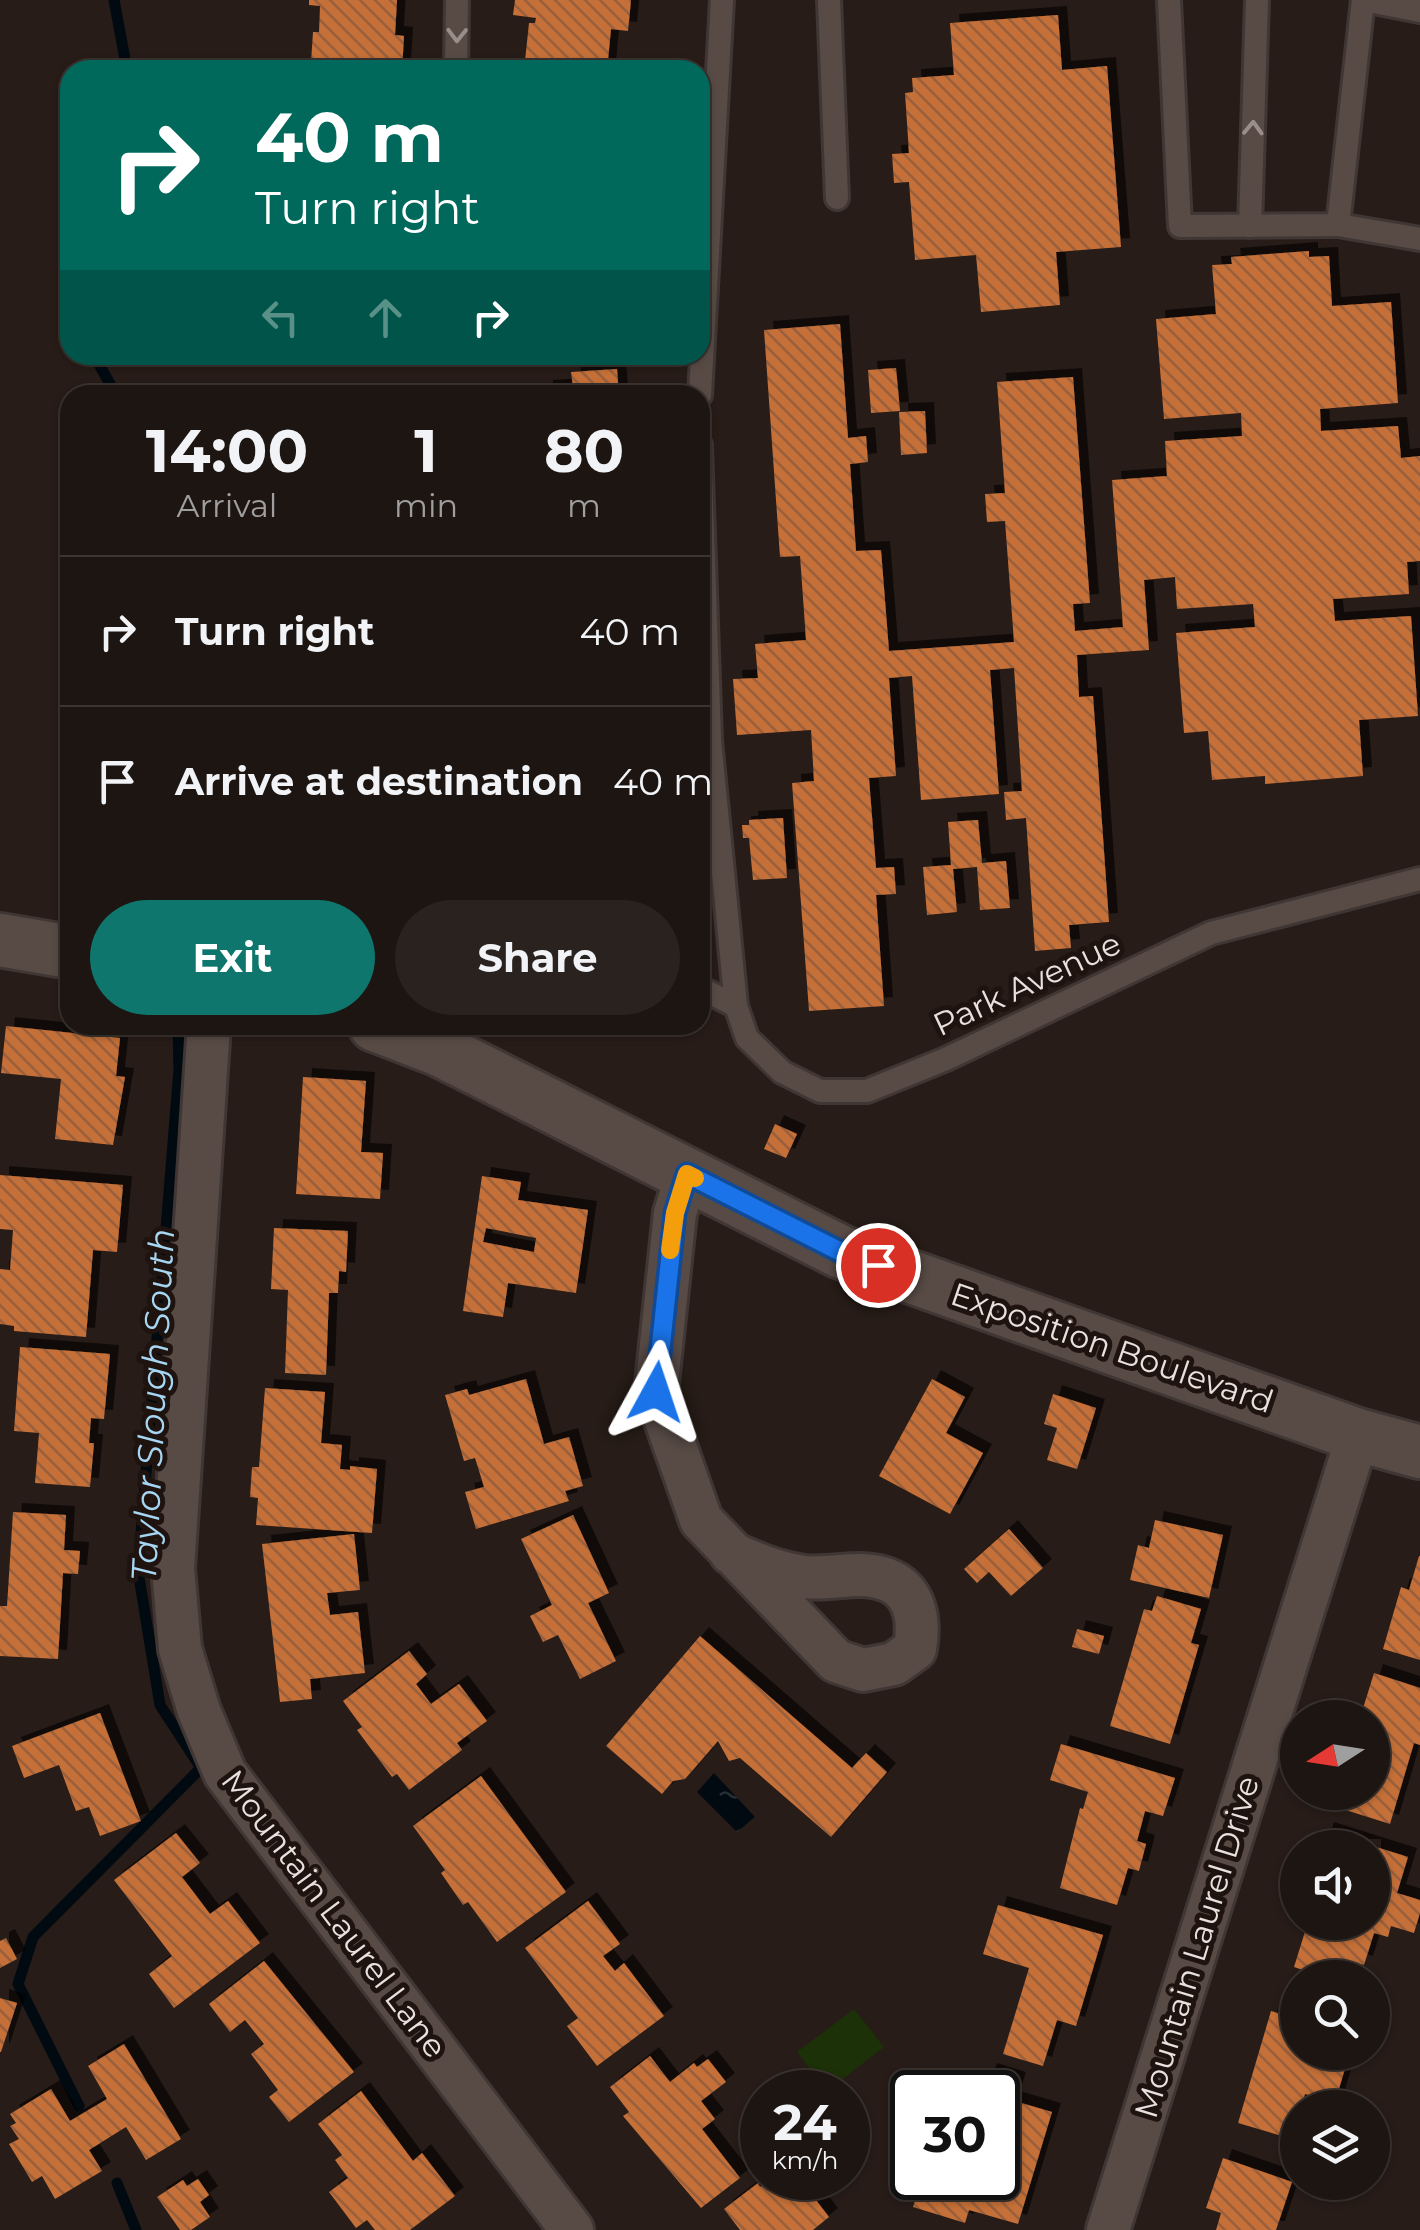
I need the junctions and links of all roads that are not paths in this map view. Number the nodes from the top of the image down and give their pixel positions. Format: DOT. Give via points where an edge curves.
graph roads {
  1 [pos="457,0"];
  2 [pos="722,0"];
  3 [pos="829,0"];
  4 [pos="1169,0"];
  5 [pos="1256,0"];
  6 [pos="1363,0"];
  7 [pos="1420,11"];
  8 [pos="456,60"];
  9 [pos="710,144"];
  10 [pos="836,198"];
  11 [pos="1338,225"];
  12 [pos="1250,226"];
  13 [pos="1420,238"];
  14 [pos="710,740"];
  15 [pos="1420,879"];
  16 [pos="0,940"];
  17 [pos="60,950"];
  18 [pos="710,993"];
  19 [pos="736,1006"];
  20 [pos="208,1035"];
  21 [pos="401,1035"];
  22 [pos="687,1174"];
  23 [pos="1358,1435"];
  24 [pos="1420,1452"];
  25 [pos="731,1553"];
  26 [pos="864,1575"];
  27 [pos="863,1670"];
  28 [pos="572,2230"];
  29 [pos="1108,2230"];
  1 -- 8 [label="lane, one-way"];
  2 -- 9 [label="lane"];
  3 -- 10 [label="lane"];
  4 -- 12 [label="lane" via="1180,226"];
  12 -- 5 [label="lane, one-way"];
  6 -- 7 [label="lane"];
  6 -- 11 [label="lane"];
  11 -- 12 [label="lane"];
  11 -- 13 [label="lane"];
  14 -- 19 [label="lane"];
  15 -- 19 [label="lane, Park Avenue" via="1212,933 867,1091 820,1091 782,1072 748,1038"];
  16 -- 17 [label="street"];
  18 -- 19 [label="lane"];
  20 -- 28 [label="street, Mountain Laurel Lane" via="172,1568 180,1649 199,1712 225,1773"];
  21 -- 22 [label="street, Exposition Boulevard"];
  22 -- 23 [label="street, Exposition Boulevard" via="841,1252"];
  22 -- 25 [label="street" via="675,1213 656,1392 701,1520"];
  23 -- 24 [label="street, Exposition Boulevard"];
  23 -- 29 [label="street, Mountain Laurel Drive"];
  25 -- 26 [label="street" via="792,1575"];
  25 -- 27 [label="street" via="836,1661"];
  26 -- 27 [label="street" via="841,1584 830,1607 841,1654"];
  26 -- 27 [label="street" via="908,1595 919,1621 915,1648 894,1664"];
}
